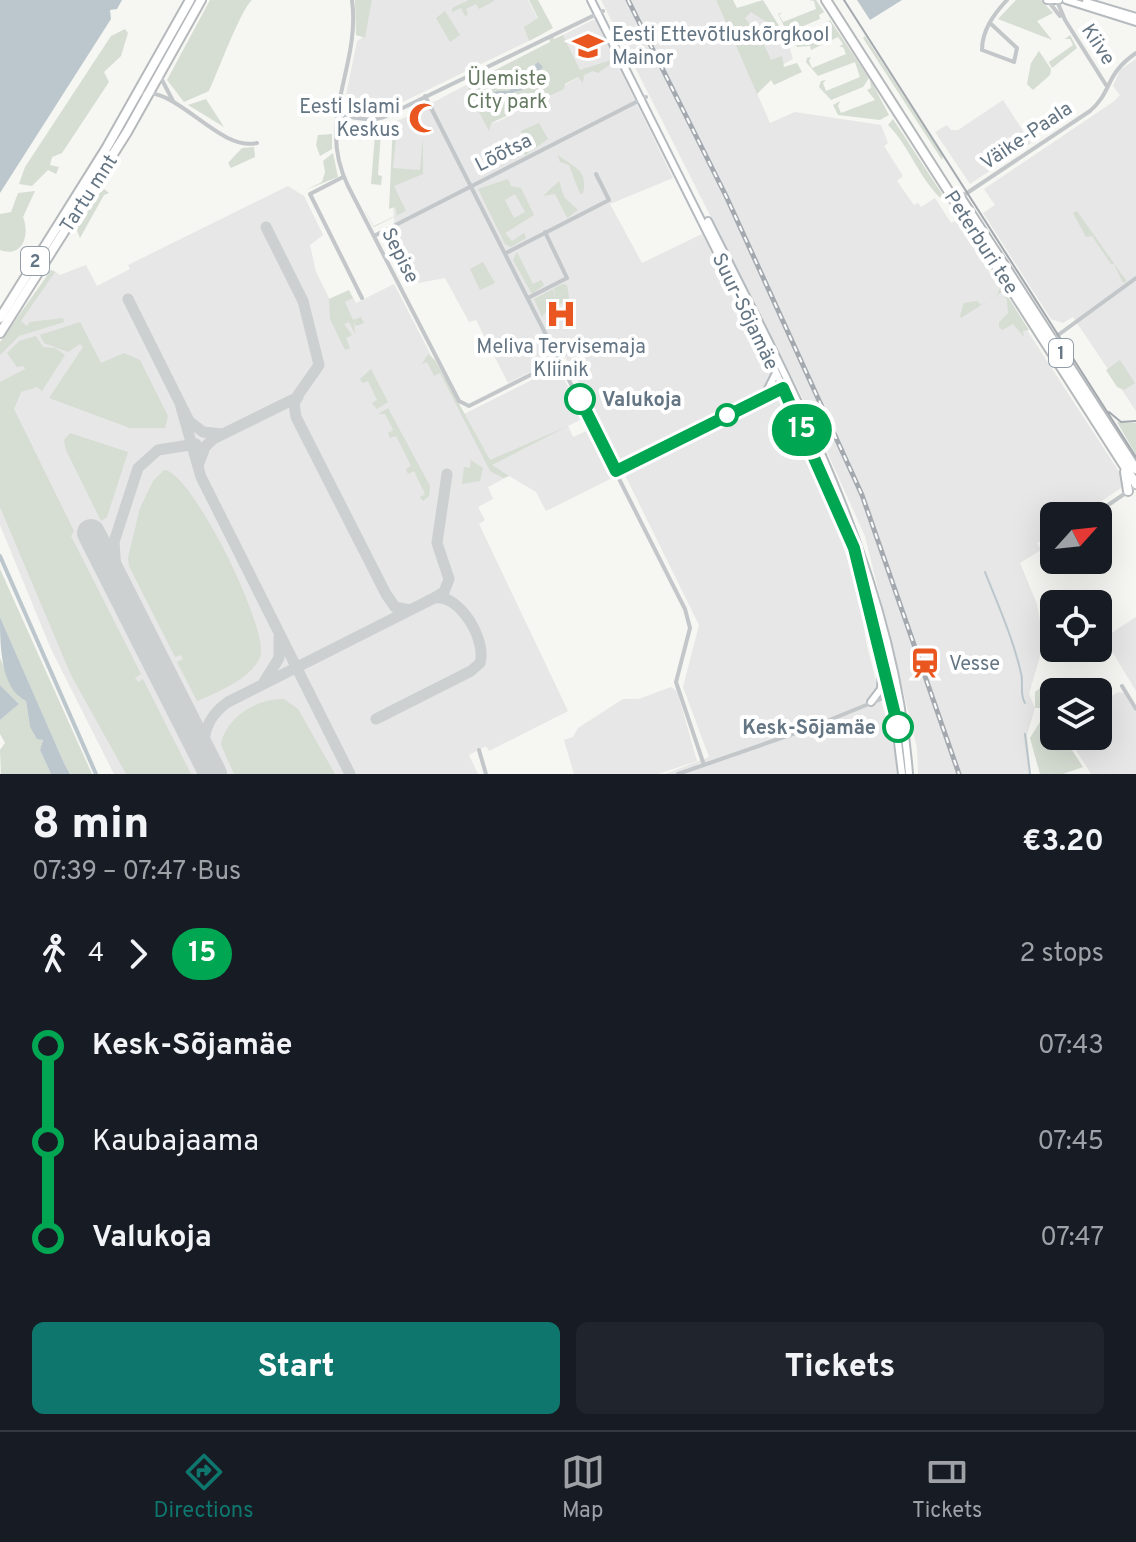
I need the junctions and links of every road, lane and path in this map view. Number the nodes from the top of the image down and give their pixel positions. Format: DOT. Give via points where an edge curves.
graph roads {
  1 [pos="190,0"];
  2 [pos="201,0"];
  3 [pos="352,0"];
  4 [pos="591,0"];
  5 [pos="826,0"];
  6 [pos="1007,0"];
  7 [pos="1066,0"];
  8 [pos="1080,0"];
  9 [pos="1054,1"];
  10 [pos="600,12"];
  11 [pos="1136,20"];
  12 [pos="990,23"];
  13 [pos="1136,53"];
  14 [pos="161,73"];
  15 [pos="1106,85"];
  16 [pos="150,93"];
  17 [pos="139,94"];
  18 [pos="425,96"];
  19 [pos="644,98"];
  20 [pos="177,106"];
  21 [pos="335,115"];
  22 [pos="257,143"];
  23 [pos="596,174"];
  24 [pos="344,177"];
  25 [pos="472,186"];
  26 [pos="955,197"];
  27 [pos="705,222"];
  28 [pos="545,232"];
  29 [pos="374,236"];
  30 [pos="506,253"];
  31 [pos="1136,278"];
  32 [pos="362,298"];
  33 [pos="528,298"];
  34 [pos="0,318"];
  35 [pos="0,333"];
  36 [pos="1049,341"];
  37 [pos="560,360"];
  38 [pos="775,371"];
  39 [pos="786,387"];
  40 [pos="764,397"];
  41 [pos="1136,469"];
  42 [pos="616,471"];
  43 [pos="1133,487"];
  44 [pos="1112,502"];
  45 [pos="883,659"];
  46 [pos="1122,686"];
  47 [pos="894,693"];
  48 [pos="871,702"];
  49 [pos="1136,709"];
  50 [pos="479,750"];
  51 [pos="704,765"];
  52 [pos="486,774"];
  53 [pos="678,774"];
  54 [pos="902,774"];
  55 [pos="909,774"];
  1 -- 17 [label="highway, Tartu mnt / 2"];
  2 -- 14 [label="highway, Tartu mnt / 2"];
  3 -- 21 [label="street, Sepise" via="351,51"];
  4 -- 10 [label="main road, Suur-Sõjamäe"];
  5 -- 26 [label="highway, Peterburi tee / 1"];
  6 -- 12 [label="street"];
  7 -- 11 [label="main road"];
  8 -- 11 [label="main road"];
  9 -- 15 [label="street, Kiive"];
  10 -- 18 [label="street"];
  10 -- 19 [label="main road, Suur-Sõjamäe"];
  12 -- 12 [label="street" via="982,50 1014,62 1017,48"];
  13 -- 15 [label="street, Väike-Paala" via="1116,68"];
  14 -- 16 [label="highway, Tartu mnt / 2"];
  14 -- 20 [label="street" via="162,86"];
  15 -- 26 [label="street, Väike-Paala" via="1090,111"];
  16 -- 17 [label="street"];
  16 -- 20 [label="street"];
  16 -- 35 [label="highway, Tartu mnt / 2"];
  17 -- 34 [label="highway, Tartu mnt / 2"];
  18 -- 21 [label="street" via="379,119"];
  18 -- 25 [label="street"];
  19 -- 25 [label="street, Lõõtsa"];
  19 -- 27 [label="main road, Suur-Sõjamäe"];
  20 -- 22 [label="street" via="236,142"];
  21 -- 24 [label="street, Sepise" via="335,145"];
  23 -- 28 [label="street" via="609,200"];
  24 -- 29 [label="street, Sepise"];
  24 -- 32 [label="street" via="310,194"];
  25 -- 29 [label="street, Lõõtsa"];
  25 -- 30 [label="street"];
  26 -- 36 [label="highway, Peterburi tee / 1"];
  27 -- 38 [label="main road, Suur-Sõjamäe"];
  27 -- 39 [label="main road, Suur-Sõjamäe"];
  28 -- 30 [label="street"];
  28 -- 33 [label="street" via="567,278"];
  29 -- 37 [label="street, Sepise" via="466,407"];
  30 -- 33 [label="street"];
  31 -- 36 [label="street"];
  33 -- 37 [label="street"];
  36 -- 41 [label="highway, Peterburi tee / 1"];
  36 -- 43 [label="highway, Peterburi tee / 1" via="1122,459"];
  37 -- 42 [label="street"];
  38 -- 39 [label="main road, Suur-Sõjamäe"];
  38 -- 40 [label="main road"];
  39 -- 40 [label="street"];
  39 -- 45 [label="main road, Suur-Sõjamäe" via="846,526"];
  39 -- 47 [label="main road, Suur-Sõjamäe" via="852,523"];
  40 -- 42 [label="street"];
  42 -- 51 [label="street" via="690,620 676,682"];
  43 -- 44 [label="street"];
  45 -- 47 [label="main road, Suur-Sõjamäe"];
  45 -- 48 [label="main road" via="881,689"];
  46 -- 49 [label="street"];
  47 -- 48 [label="street"];
  47 -- 54 [label="main road, Suur-Sõjamäe"];
  47 -- 55 [label="main road, Suur-Sõjamäe"];
  48 -- 51 [label="street"];
  50 -- 52 [label="street"];
  51 -- 53 [label="street"];
}
